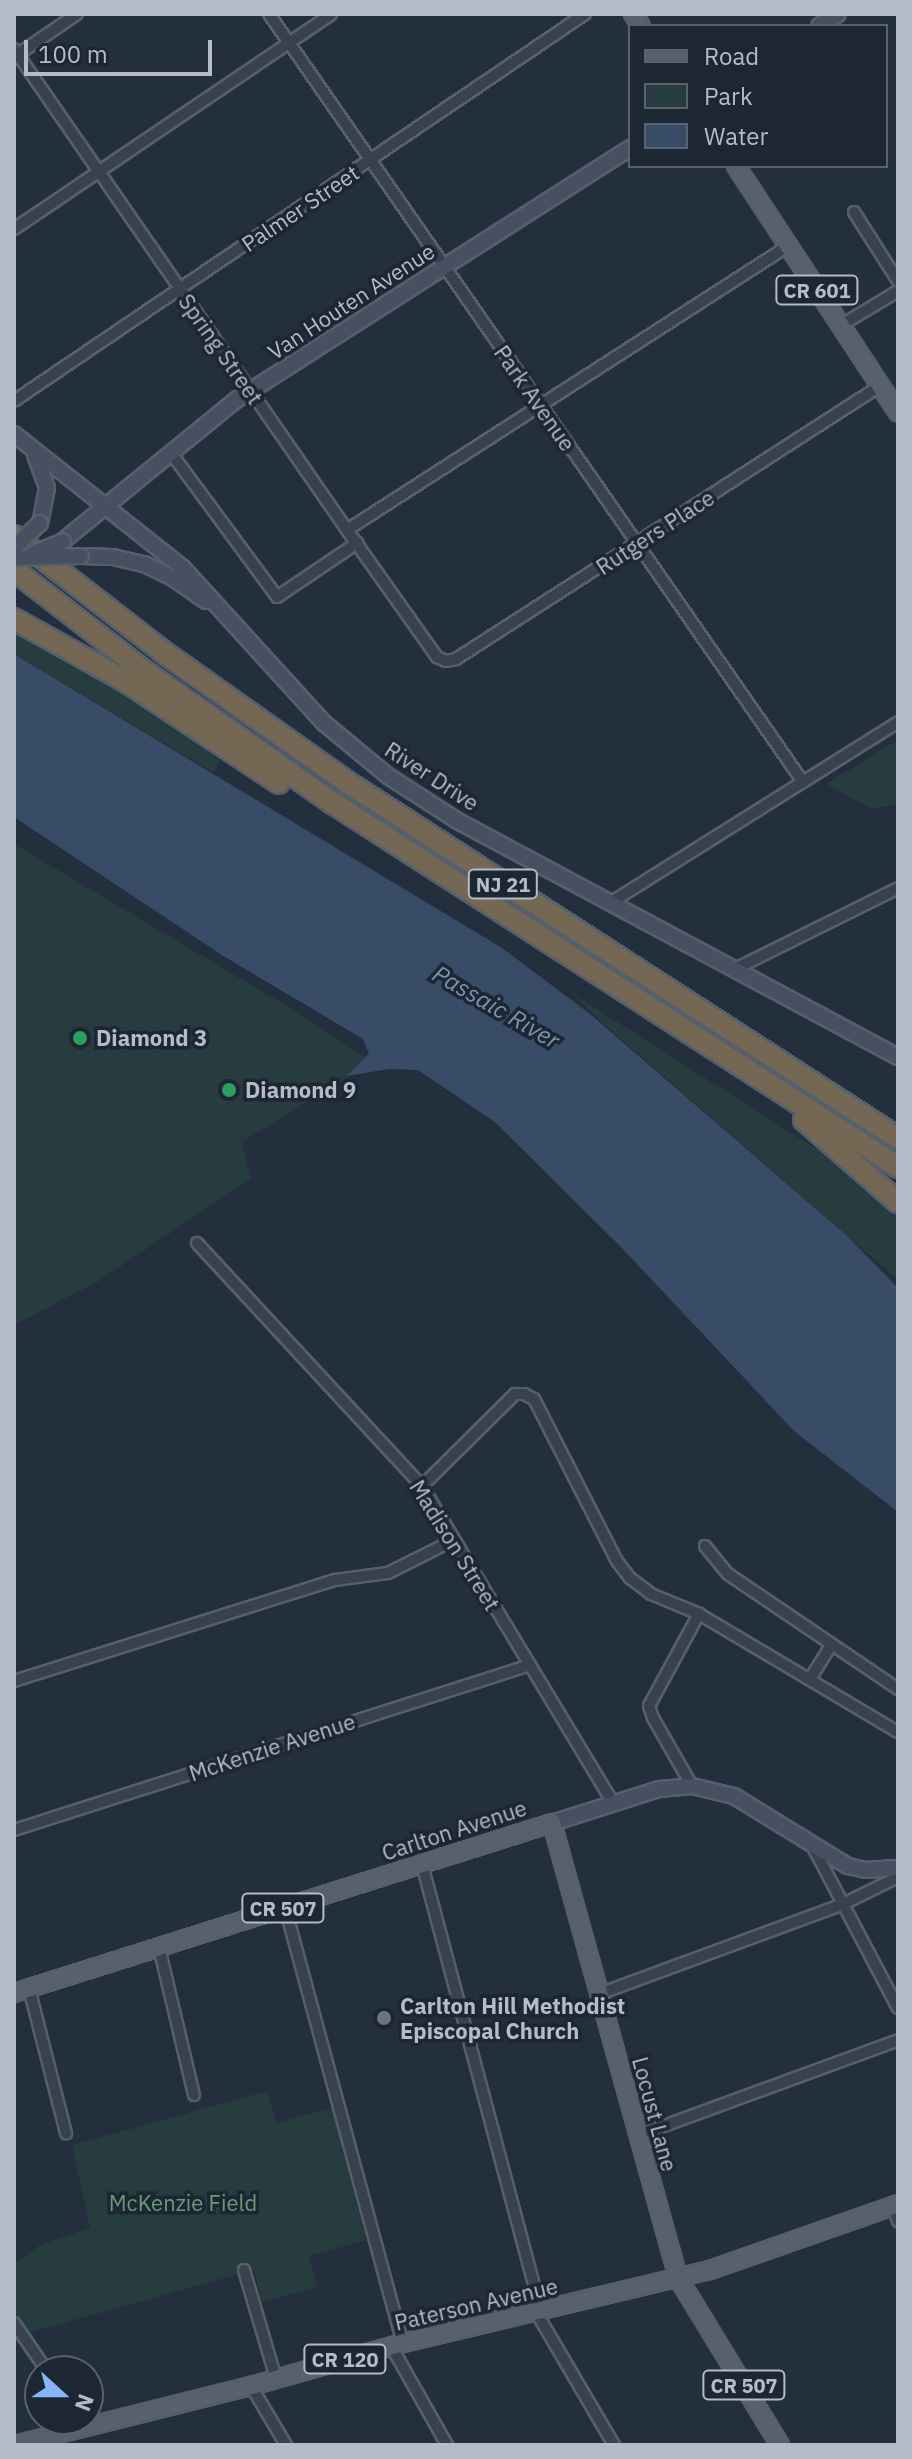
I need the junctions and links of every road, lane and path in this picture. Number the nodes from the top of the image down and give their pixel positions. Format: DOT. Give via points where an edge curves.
graph roads {
  1 [pos="77,14"];
  2 [pos="269,14"];
  3 [pos="331,14"];
  4 [pos="585,14"];
  5 [pos="289,43"];
  6 [pos="15,53"];
  7 [pos="628,149"];
  8 [pos="370,160"];
  9 [pos="737,168"];
  10 [pos="99,172"];
  11 [pos="854,212"];
  12 [pos="14,229"];
  13 [pos="788,246"];
  14 [pos="444,267"];
  15 [pos="898,281"];
  16 [pos="180,289"];
  17 [pos="898,291"];
  18 [pos="840,326"];
  19 [pos="880,386"];
  20 [pos="251,391"];
  21 [pos="14,401"];
  22 [pos="541,406"];
  23 [pos="898,413"];
  24 [pos="19,438"];
  25 [pos="171,453"];
  26 [pos="107,508"];
  27 [pos="14,522"];
  28 [pos="347,530"];
  29 [pos="14,536"];
  30 [pos="357,543"];
  31 [pos="637,544"];
  32 [pos="14,548"];
  33 [pos="14,558"];
  34 [pos="14,570"];
  35 [pos="91,596"];
  36 [pos="223,614"];
  37 [pos="14,619"];
  38 [pos="430,647"];
  39 [pos="898,722"];
  40 [pos="803,782"];
  41 [pos="448,878"];
  42 [pos="898,888"];
  43 [pos="610,903"];
  44 [pos="733,970"];
  45 [pos="898,1057"];
  46 [pos="749,1073"];
  47 [pos="898,1138"];
  48 [pos="898,1167"];
  49 [pos="898,1202"];
  50 [pos="197,1243"];
  51 [pos="422,1486"];
  52 [pos="454,1540"];
  53 [pos="705,1546"];
  54 [pos="699,1614"];
  55 [pos="831,1646"];
  56 [pos="530,1665"];
  57 [pos="810,1679"];
  58 [pos="14,1681"];
  59 [pos="898,1689"];
  60 [pos="898,1732"];
  61 [pos="692,1786"];
  62 [pos="613,1803"];
  63 [pos="552,1823"];
  64 [pos="14,1830"];
  65 [pos="813,1847"];
  66 [pos="422,1864"];
  67 [pos="898,1868"];
  68 [pos="898,1877"];
  69 [pos="843,1904"];
  70 [pos="285,1907"];
  71 [pos="159,1947"];
  72 [pos="21,1990"];
  73 [pos="599,1994"];
  74 [pos="898,2008"];
  75 [pos="898,2040"];
  76 [pos="194,2095"];
  77 [pos="66,2133"];
  78 [pos="639,2135"];
  79 [pos="896,2211"];
  80 [pos="244,2270"];
  81 [pos="678,2278"];
  82 [pos="538,2311"];
  83 [pos="14,2323"];
  84 [pos="397,2345"];
  85 [pos="36,2355"];
  86 [pos="276,2379"];
  87 [pos="251,2386"];
  88 [pos="104,2418"];
  89 [pos="45,2435"];
  90 [pos="14,2445"];
  91 [pos="286,2445"];
  92 [pos="447,2445"];
  93 [pos="614,2445"];
  94 [pos="780,2445"];
  1 -- 6 [label="street"];
  2 -- 5 [label="street, Park Avenue"];
  3 -- 5 [label="street"];
  4 -- 8 [label="street, Palmer Street"];
  5 -- 8 [label="street, Park Avenue"];
  5 -- 10 [label="street"];
  6 -- 10 [label="street, Spring Street"];
  7 -- 14 [label="street, Van Houten Avenue"];
  8 -- 14 [label="street, Park Avenue"];
  8 -- 16 [label="street, Palmer Street"];
  9 -- 13 [label="main road, CR 601"];
  10 -- 12 [label="street"];
  10 -- 16 [label="street, Spring Street"];
  11 -- 15 [label="street"];
  13 -- 18 [label="main road, CR 601"];
  13 -- 22 [label="street"];
  14 -- 20 [label="street, Van Houten Avenue"];
  14 -- 22 [label="street, Park Avenue"];
  16 -- 20 [label="street, Spring Street"];
  16 -- 21 [label="street, Palmer Street"];
  17 -- 18 [label="street"];
  18 -- 19 [label="main road, CR 601"];
  19 -- 23 [label="main road, CR 601"];
  19 -- 31 [label="street, Rutgers Place"];
  20 -- 25 [label="street, Van Houten Avenue"];
  20 -- 28 [label="street, Spring Street"];
  22 -- 28 [label="street"];
  22 -- 31 [label="street, Park Avenue"];
  24 -- 26 [label="street, River Drive"];
  24 -- 32 [label="street, bridge" via="45,476 47,500 40,523"];
  25 -- 26 [label="street, Van Houten Avenue"];
  25 -- 30 [label="street" via="277,597"];
  26 -- 33 [label="street, Van Houten Avenue, bridge" via="63,541"];
  26 -- 36 [label="street, River Drive" via="182,567"];
  27 -- 35 [label="highway"];
  28 -- 30 [label="street, Spring Street"];
  29 -- 35 [label="highway, NJ 21"];
  30 -- 38 [label="street, Spring Street"];
  31 -- 38 [label="street, Rutgers Place" via="456,659 437,657"];
  31 -- 40 [label="street, Park Avenue"];
  33 -- 36 [label="street, bridge" via="113,557 144,564"];
  34 -- 41 [label="highway, NJ 21" via="233,735"];
  35 -- 47 [label="highway, NJ 21" via="360,791"];
  36 -- 43 [label="street, River Drive" via="324,723 388,776 456,820"];
  37 -- 41 [label="highway" via="127,682 320,808"];
  39 -- 40 [label="street"];
  40 -- 43 [label="street"];
  41 -- 46 [label="highway, NJ 21"];
  42 -- 44 [label="street"];
  43 -- 44 [label="street, River Drive"];
  44 -- 45 [label="street, River Drive"];
  46 -- 48 [label="highway, NJ 21"];
  46 -- 49 [label="highway"];
  50 -- 51 [label="street, Madison Street"];
  51 -- 52 [label="street, Madison Street"];
  51 -- 54 [label="street" via="515,1394 524,1394 534,1399 630,1578 651,1594"];
  52 -- 56 [label="street, Madison Street"];
  52 -- 58 [label="street" via="388,1573 335,1580"];
  53 -- 55 [label="street" via="728,1574"];
  54 -- 57 [label="street"];
  54 -- 61 [label="street" via="649,1706"];
  55 -- 57 [label="street"];
  55 -- 59 [label="street"];
  56 -- 62 [label="street, Madison Street"];
  56 -- 64 [label="street, McKenzie Avenue"];
  57 -- 60 [label="street"];
  61 -- 62 [label="street, Carlton Avenue" via="659,1789"];
  61 -- 65 [label="street, Carlton Avenue" via="734,1796"];
  62 -- 63 [label="street, Carlton Avenue"];
  63 -- 66 [label="main road, Carlton Avenue / CR 507"];
  63 -- 73 [label="main road, Locust Lane / CR 507"];
  65 -- 67 [label="street, Carlton Avenue" via="848,1866"];
  65 -- 69 [label="street"];
  66 -- 70 [label="main road, Carlton Avenue / CR 507"];
  66 -- 82 [label="street"];
  68 -- 69 [label="street"];
  69 -- 73 [label="street"];
  69 -- 74 [label="street"];
  70 -- 71 [label="main road, Carlton Avenue / CR 507"];
  70 -- 84 [label="street"];
  71 -- 72 [label="main road, Carlton Avenue / CR 507"];
  71 -- 76 [label="street"];
  72 -- 77 [label="street"];
  73 -- 78 [label="main road, Locust Lane / CR 507"];
  75 -- 78 [label="street"];
  78 -- 81 [label="main road, Locust Lane / CR 507"];
  79 -- 81 [label="main road, Paterson Avenue / CR 120"];
  80 -- 86 [label="street"];
  81 -- 82 [label="main road, Paterson Avenue / CR 120"];
  81 -- 94 [label="main road, CR 507"];
  82 -- 84 [label="main road, Paterson Avenue / CR 120"];
  82 -- 93 [label="street"];
  83 -- 85 [label="street"];
  84 -- 86 [label="main road, Paterson Avenue / CR 120"];
  84 -- 92 [label="street"];
  86 -- 87 [label="main road, Paterson Avenue / CR 120"];
  87 -- 88 [label="main road, Paterson Avenue / CR 120"];
  87 -- 91 [label="street"];
  89 -- 90 [label="main road, Paterson Avenue / CR 120"];
}
